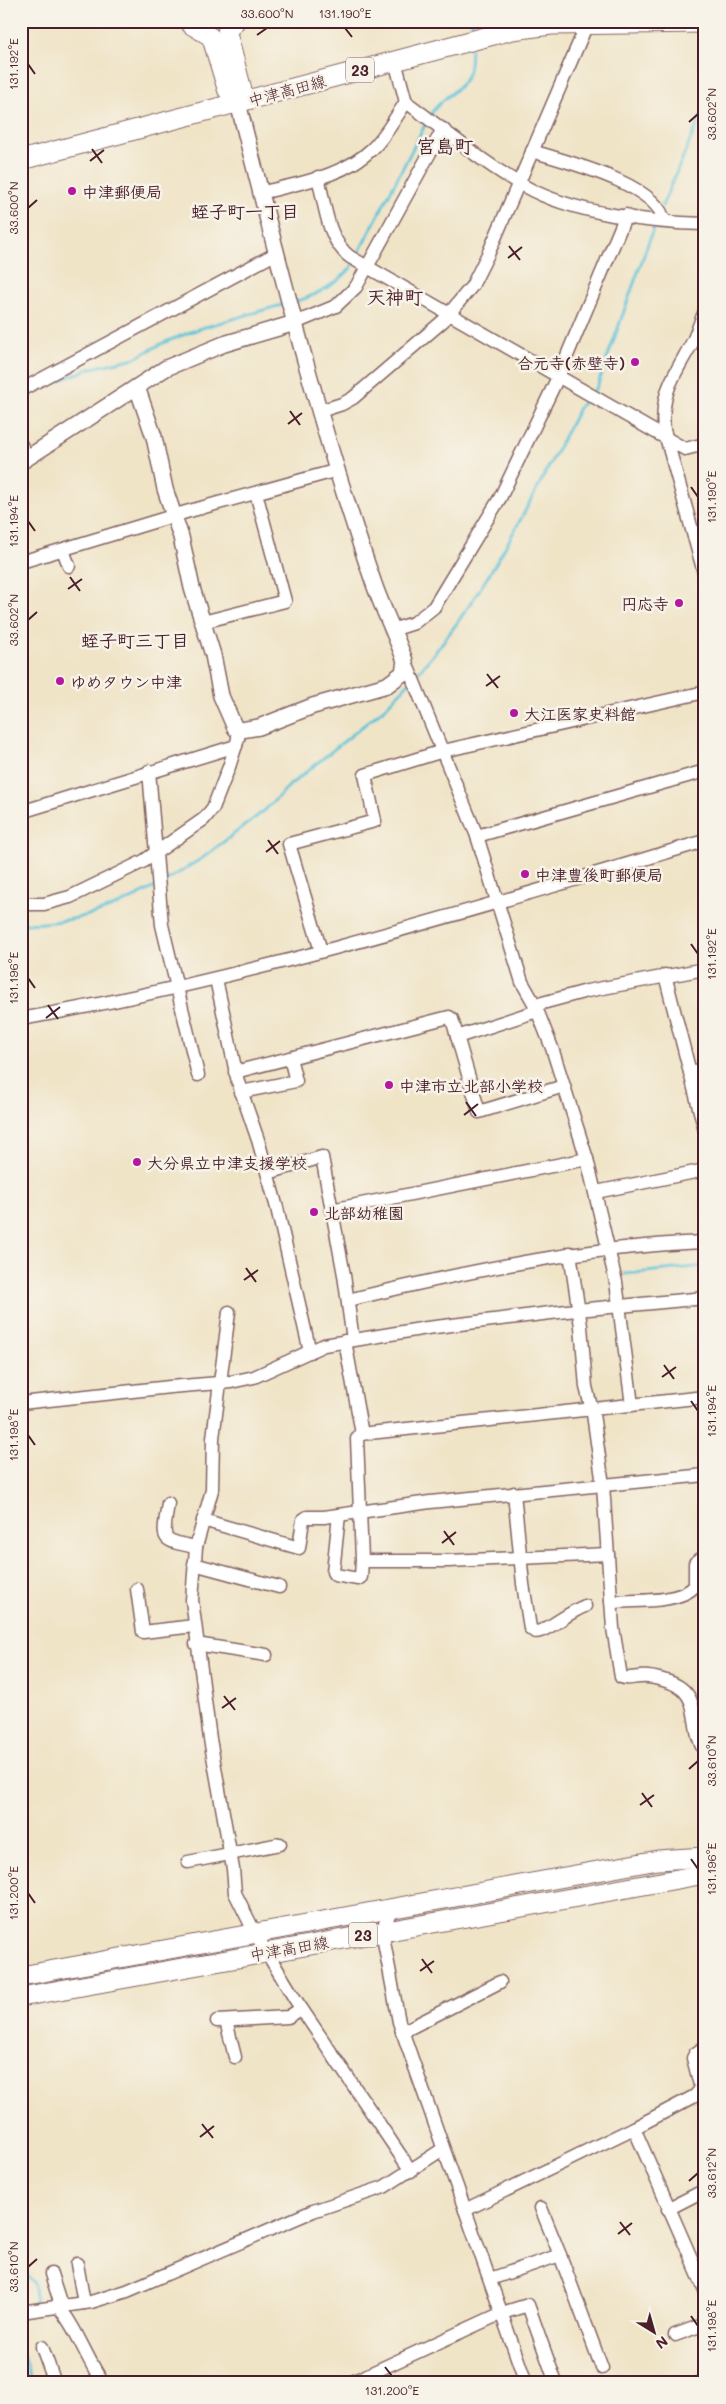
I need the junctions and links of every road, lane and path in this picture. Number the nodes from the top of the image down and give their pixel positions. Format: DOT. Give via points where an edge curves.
graph roads {
  1 [pos="190,21"];
  2 [pos="236,21"];
  3 [pos="594,23"];
  4 [pos="705,23"];
  5 [pos="396,61"];
  6 [pos="406,102"];
  7 [pos="238,103"];
  8 [pos="443,130"];
  9 [pos="532,151"];
  10 [pos="21,160"];
  11 [pos="318,177"];
  12 [pos="519,183"];
  13 [pos="261,193"];
  14 [pos="626,215"];
  15 [pos="664,221"];
  16 [pos="705,224"];
  17 [pos="277,253"];
  18 [pos="368,268"];
  19 [pos="705,311"];
  20 [pos="449,315"];
  21 [pos="295,324"];
  22 [pos="558,377"];
  23 [pos="137,387"];
  24 [pos="21,390"];
  25 [pos="320,411"];
  26 [pos="666,439"];
  27 [pos="705,444"];
  28 [pos="24,455"];
  29 [pos="338,470"];
  30 [pos="256,493"];
  31 [pos="174,516"];
  32 [pos="63,550"];
  33 [pos="21,562"];
  34 [pos="69,566"];
  35 [pos="705,576"];
  36 [pos="203,622"];
  37 [pos="392,630"];
  38 [pos="404,658"];
  39 [pos="705,692"];
  40 [pos="238,730"];
  41 [pos="236,746"];
  42 [pos="443,751"];
  43 [pos="149,771"];
  44 [pos="705,771"];
  45 [pos="21,812"];
  46 [pos="477,836"];
  47 [pos="705,841"];
  48 [pos="157,852"];
  49 [pos="498,903"];
  50 [pos="21,904"];
  51 [pos="321,951"];
  52 [pos="705,969"];
  53 [pos="665,976"];
  54 [pos="216,979"];
  55 [pos="176,987"];
  56 [pos="536,1008"];
  57 [pos="21,1019"];
  58 [pos="457,1037"];
  59 [pos="290,1058"];
  60 [pos="705,1069"];
  61 [pos="236,1072"];
  62 [pos="690,1072"];
  63 [pos="198,1075"];
  64 [pos="564,1086"];
  65 [pos="241,1092"];
  66 [pos="705,1131"];
  67 [pos="587,1160"];
  68 [pos="705,1170"];
  69 [pos="268,1173"];
  70 [pos="596,1192"];
  71 [pos="331,1210"];
  72 [pos="705,1242"];
  73 [pos="609,1249"];
  74 [pos="570,1253"];
  75 [pos="705,1298"];
  76 [pos="348,1300"];
  77 [pos="619,1307"];
  78 [pos="579,1310"];
  79 [pos="229,1312"];
  80 [pos="349,1341"];
  81 [pos="310,1352"];
  82 [pos="219,1384"];
  83 [pos="705,1397"];
  84 [pos="21,1403"];
  85 [pos="632,1405"];
  86 [pos="592,1409"];
  87 [pos="362,1434"];
  88 [pos="705,1475"];
  89 [pos="603,1484"];
  90 [pos="514,1493"];
  91 [pos="168,1503"];
  92 [pos="361,1511"];
  93 [pos="339,1515"];
  94 [pos="203,1520"];
  95 [pos="196,1547"];
  96 [pos="608,1554"];
  97 [pos="520,1556"];
  98 [pos="705,1556"];
  99 [pos="362,1561"];
  100 [pos="194,1564"];
  101 [pos="279,1587"];
  102 [pos="137,1589"];
  103 [pos="611,1602"];
  104 [pos="585,1606"];
  105 [pos="194,1626"];
  106 [pos="196,1644"];
  107 [pos="266,1654"];
  108 [pos="705,1752"];
  109 [pos="280,1844"];
  110 [pos="705,1849"];
  111 [pos="230,1854"];
  112 [pos="705,1857"];
  113 [pos="658,1860"];
  114 [pos="188,1862"];
  115 [pos="705,1874"];
  116 [pos="392,1908"];
  117 [pos="382,1932"];
  118 [pos="255,1933"];
  119 [pos="266,1952"];
  120 [pos="21,1976"];
  121 [pos="500,1982"];
  122 [pos="21,1997"];
  123 [pos="302,2009"];
  124 [pos="402,2032"];
  125 [pos="705,2047"];
  126 [pos="235,2057"];
  127 [pos="634,2128"];
  128 [pos="443,2149"];
  129 [pos="411,2171"];
  130 [pos="705,2190"];
  131 [pos="541,2208"];
  132 [pos="668,2209"];
  133 [pos="465,2210"];
  134 [pos="560,2255"];
  135 [pos="77,2264"];
  136 [pos="51,2274"];
  137 [pos="490,2279"];
  138 [pos="705,2290"];
  139 [pos="84,2303"];
  140 [pos="59,2305"];
  141 [pos="21,2312"];
  142 [pos="502,2313"];
  143 [pos="705,2324"];
  144 [pos="675,2335"];
  145 [pos="42,2347"];
  146 [pos="602,2368"];
  147 [pos="705,2380"];
  148 [pos="54,2383"];
  149 [pos="103,2383"];
  150 [pos="350,2383"];
  151 [pos="526,2383"];
  152 [pos="556,2383"];
  153 [pos="698,2383"];
  1 -- 7 [label="main road" via="191,25 211,37 227,90"];
  2 -- 7 [label="main road" via="227,31 242,88"];
  3 -- 4 [label="main road, 中津高田線 / 23"];
  3 -- 5 [label="main road, 中津高田線 / 23" via="527,28"];
  3 -- 9 [label="street"];
  5 -- 6 [label="street"];
  5 -- 7 [label="main road, 中津高田線 / 23"];
  6 -- 8 [label="street"];
  6 -- 11 [label="street" via="377,144 365,155 344,169"];
  7 -- 10 [label="main road, 中津高田線 / 23"];
  7 -- 13 [label="street"];
  8 -- 12 [label="street"];
  8 -- 18 [label="street"];
  9 -- 12 [label="street"];
  9 -- 15 [label="street" via="623,182 652,201"];
  11 -- 13 [label="street"];
  11 -- 18 [label="street" via="337,244"];
  12 -- 14 [label="street" via="570,206"];
  12 -- 20 [label="street" via="468,293"];
  13 -- 17 [label="street"];
  14 -- 15 [label="street"];
  14 -- 22 [label="street"];
  15 -- 16 [label="street"];
  17 -- 21 [label="street"];
  17 -- 24 [label="street"];
  18 -- 20 [label="street"];
  18 -- 21 [label="street" via="352,292 336,306"];
  19 -- 26 [label="street" via="665,396 662,412"];
  20 -- 22 [label="street"];
  20 -- 25 [label="street" via="353,398"];
  21 -- 23 [label="street" via="208,349 166,368"];
  21 -- 25 [label="street"];
  22 -- 26 [label="street"];
  22 -- 37 [label="street" via="500,498 440,598 420,619"];
  23 -- 28 [label="street"];
  23 -- 31 [label="street" via="154,437"];
  25 -- 29 [label="street"];
  26 -- 27 [label="street" via="685,449"];
  26 -- 35 [label="street"];
  29 -- 30 [label="street"];
  29 -- 37 [label="street"];
  30 -- 31 [label="street"];
  30 -- 36 [label="street" via="285,601"];
  31 -- 32 [label="street"];
  31 -- 36 [label="street"];
  32 -- 33 [label="street"];
  32 -- 34 [label="street"];
  36 -- 40 [label="street" via="224,706 231,723"];
  37 -- 38 [label="street"];
  38 -- 40 [label="street" via="404,670 387,685 313,706 259,727"];
  38 -- 42 [label="street"];
  39 -- 42 [label="street"];
  40 -- 41 [label="street"];
  41 -- 43 [label="street"];
  41 -- 48 [label="street" via="208,814"];
  42 -- 46 [label="street"];
  42 -- 51 [label="street" via="365,774 375,821 288,844"];
  43 -- 45 [label="street"];
  43 -- 48 [label="street"];
  44 -- 46 [label="street"];
  46 -- 49 [label="street"];
  47 -- 49 [label="street"];
  48 -- 50 [label="street" via="70,897 44,904"];
  48 -- 55 [label="street" via="160,907"];
  49 -- 51 [label="street"];
  49 -- 56 [label="street" via="522,982"];
  51 -- 54 [label="street"];
  52 -- 53 [label="street"];
  53 -- 56 [label="street" via="587,991"];
  53 -- 62 [label="street"];
  54 -- 55 [label="street"];
  54 -- 61 [label="street"];
  55 -- 57 [label="street"];
  55 -- 63 [label="street"];
  56 -- 58 [label="street"];
  56 -- 64 [label="street"];
  58 -- 59 [label="street" via="452,1018 448,1017"];
  58 -- 64 [label="street" via="479,1112"];
  59 -- 61 [label="street"];
  59 -- 65 [label="street" via="296,1080"];
  60 -- 62 [label="street"];
  61 -- 65 [label="street"];
  62 -- 66 [label="street"];
  64 -- 67 [label="street"];
  65 -- 69 [label="street"];
  67 -- 70 [label="street"];
  67 -- 71 [label="street"];
  68 -- 70 [label="street"];
  69 -- 71 [label="street" via="322,1156"];
  69 -- 81 [label="street"];
  70 -- 73 [label="street"];
  71 -- 76 [label="street"];
  72 -- 73 [label="street"];
  73 -- 74 [label="street"];
  73 -- 77 [label="street"];
  74 -- 76 [label="street" via="468,1271"];
  74 -- 78 [label="street"];
  75 -- 77 [label="street"];
  76 -- 80 [label="street"];
  77 -- 78 [label="street"];
  77 -- 85 [label="street"];
  78 -- 80 [label="street"];
  78 -- 86 [label="street" via="586,1387"];
  79 -- 82 [label="street"];
  80 -- 81 [label="street" via="318,1347"];
  80 -- 87 [label="street"];
  81 -- 82 [label="street" via="254,1377"];
  82 -- 84 [label="street"];
  82 -- 94 [label="street" via="212,1490"];
  83 -- 85 [label="street"];
  85 -- 86 [label="street"];
  86 -- 87 [label="street"];
  86 -- 89 [label="street"];
  87 -- 92 [label="street" via="357,1439"];
  88 -- 89 [label="street"];
  89 -- 90 [label="street"];
  89 -- 96 [label="street"];
  90 -- 92 [label="street"];
  90 -- 97 [label="street"];
  91 -- 95 [label="street" via="166,1538"];
  92 -- 93 [label="street"];
  92 -- 99 [label="street"];
  93 -- 94 [label="street" via="307,1517 298,1548"];
  93 -- 99 [label="street" via="334,1575 358,1579"];
  94 -- 95 [label="street"];
  95 -- 100 [label="street"];
  96 -- 97 [label="street"];
  96 -- 103 [label="street"];
  97 -- 99 [label="street" via="456,1561"];
  97 -- 104 [label="street" via="528,1625 532,1630 542,1631 571,1611"];
  98 -- 103 [label="street" via="695,1563 695,1586 683,1595"];
  100 -- 101 [label="street"];
  100 -- 105 [label="street"];
  102 -- 105 [label="street" via="143,1632"];
  103 -- 108 [label="street" via="621,1677 665,1680 686,1691 692,1701 699,1742"];
  105 -- 106 [label="street"];
  106 -- 107 [label="street"];
  106 -- 111 [label="street"];
  109 -- 111 [label="street"];
  110 -- 113 [label="street"];
  111 -- 114 [label="street"];
  111 -- 118 [label="street" via="234,1893"];
  112 -- 113 [label="main road, 中津高田線 / 23"];
  113 -- 116 [label="main road, 中津高田線 / 23"];
  115 -- 117 [label="main road, 中津高田線 / 23"];
  116 -- 117 [label="street"];
  116 -- 118 [label="main road, 中津高田線 / 23"];
  117 -- 119 [label="main road, 中津高田線 / 23"];
  117 -- 124 [label="street"];
  118 -- 119 [label="street"];
  118 -- 120 [label="main road, 中津高田線 / 23"];
  119 -- 122 [label="main road, 中津高田線 / 23"];
  119 -- 123 [label="street"];
  121 -- 124 [label="street"];
  123 -- 126 [label="street" via="288,2018 222,2021"];
  123 -- 129 [label="street"];
  124 -- 128 [label="street"];
  125 -- 127 [label="street" via="693,2058 701,2086 699,2094"];
  127 -- 132 [label="street"];
  127 -- 133 [label="street"];
  128 -- 129 [label="street"];
  128 -- 133 [label="street"];
  129 -- 139 [label="street" via="384,2187 313,2211 127,2291"];
  130 -- 132 [label="street"];
  131 -- 134 [label="street"];
  132 -- 138 [label="street"];
  133 -- 137 [label="street"];
  134 -- 137 [label="street"];
  134 -- 146 [label="street"];
  135 -- 139 [label="street"];
  136 -- 140 [label="street"];
  137 -- 142 [label="street"];
  139 -- 140 [label="street"];
  140 -- 141 [label="street"];
  140 -- 149 [label="street"];
  142 -- 150 [label="street"];
  142 -- 151 [label="street"];
  142 -- 152 [label="street" via="528,2305"];
  143 -- 144 [label="street"];
  145 -- 148 [label="street"];
  147 -- 153 [label="street"];
}
